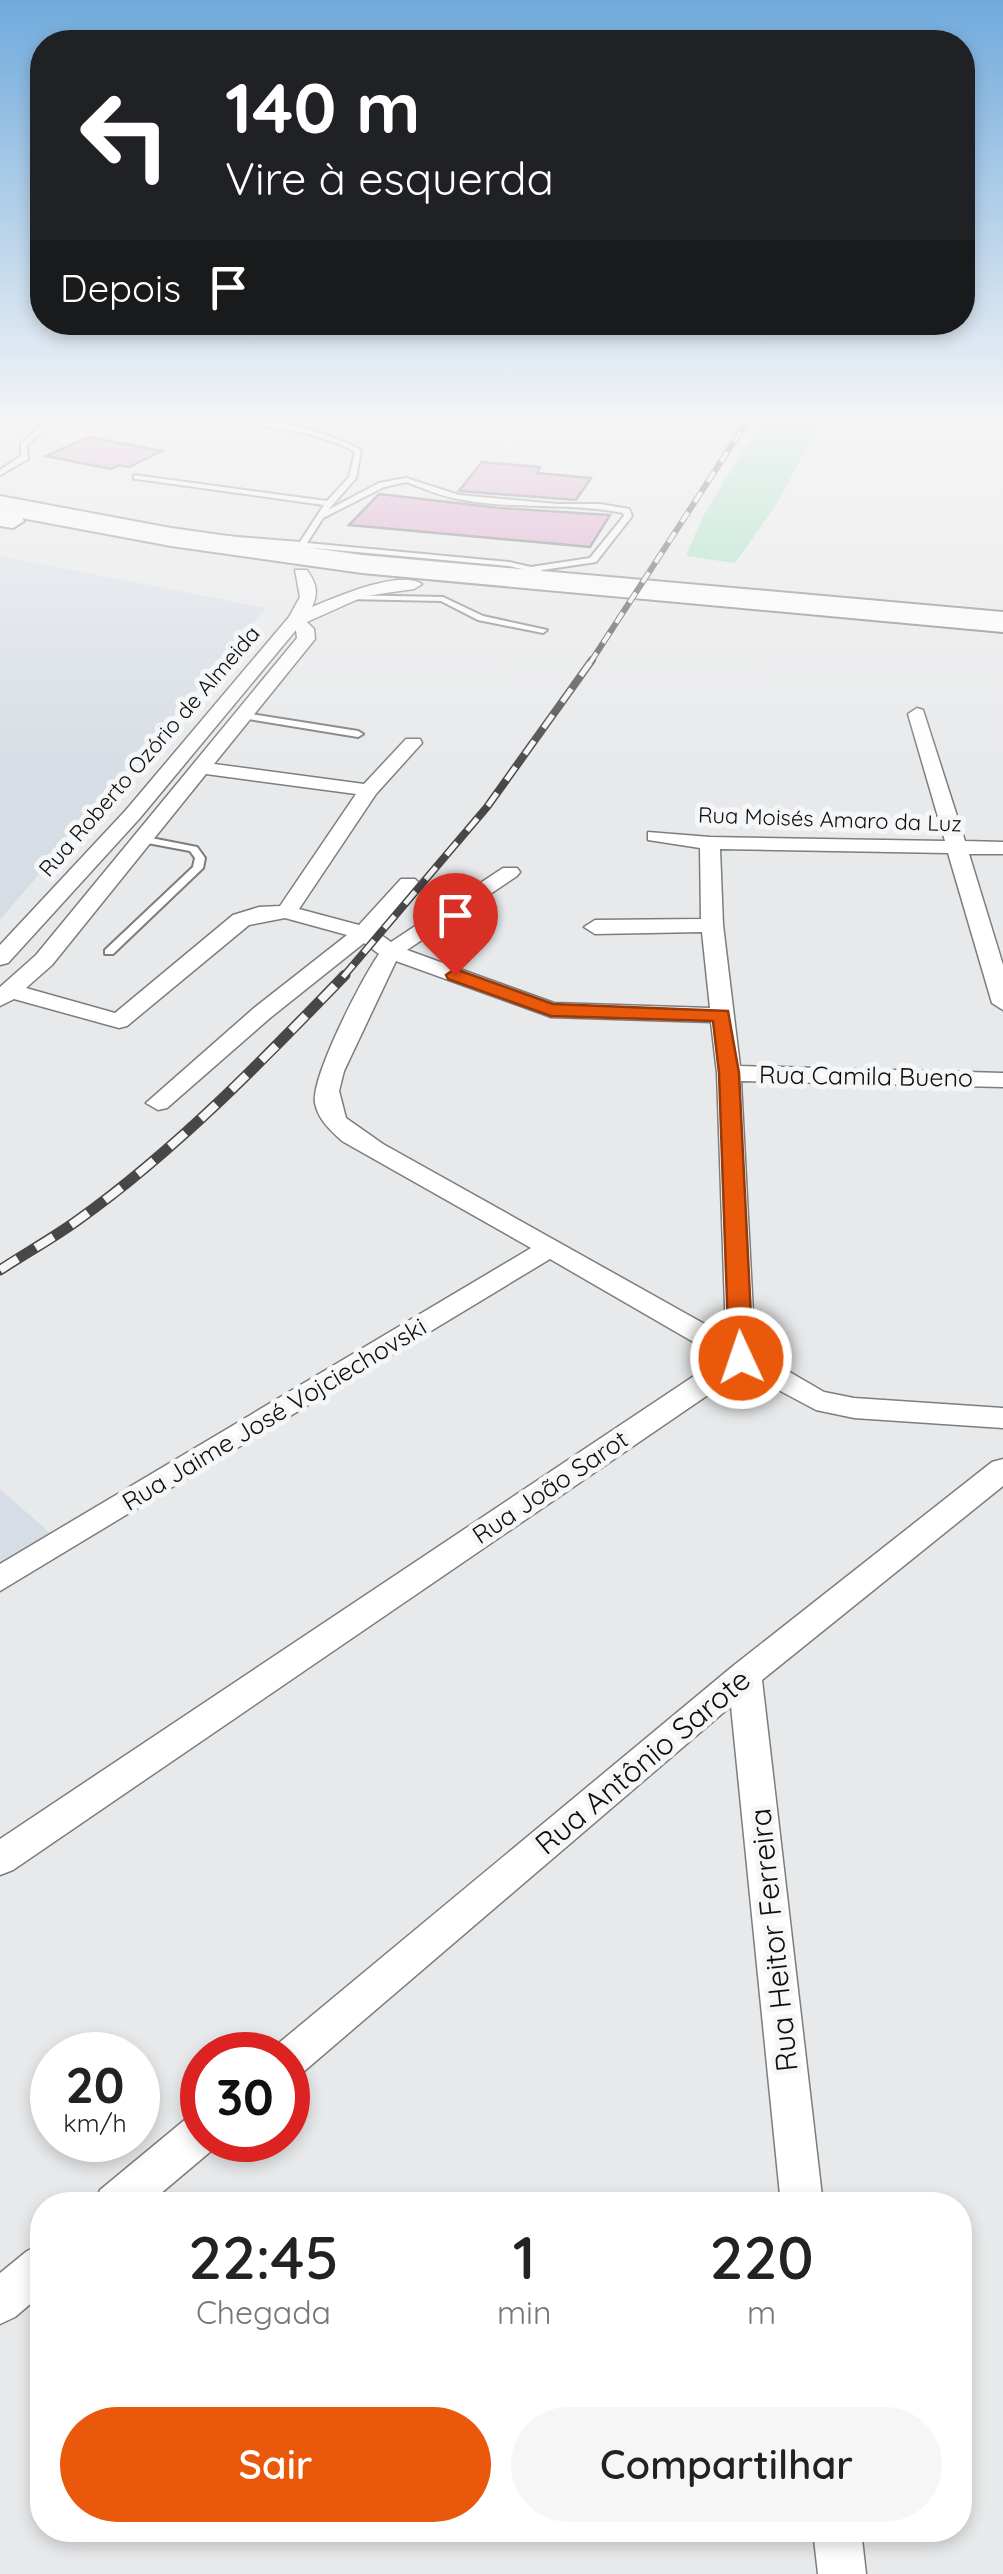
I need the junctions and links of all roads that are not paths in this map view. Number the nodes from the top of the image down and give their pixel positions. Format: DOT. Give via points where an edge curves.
graph roads {
  1 [pos="157,537"];
  2 [pos="178,537"];
  3 [pos="179,537"];
  4 [pos="312,537"];
  5 [pos="612,537"];
  6 [pos="302,557"];
  7 [pos="532,568"];
  8 [pos="414,584"];
  9 [pos="582,585"];
  10 [pos="348,597"];
  11 [pos="295,620"];
  12 [pos="1003,620"];
  13 [pos="544,630"];
  14 [pos="1003,633"];
  15 [pos="219,712"];
  16 [pos="917,714"];
  17 [pos="245,716"];
  18 [pos="358,734"];
  19 [pos="413,743"];
  20 [pos="204,768"];
  21 [pos="369,790"];
  22 [pos="114,835"];
  23 [pos="655,836"];
  24 [pos="146,840"];
  25 [pos="710,843"];
  26 [pos="960,848"];
  27 [pos="1003,848"];
  28 [pos="510,872"];
  29 [pos="408,883"];
  30 [pos="286,912"];
  31 [pos="712,926"];
  32 [pos="595,927"];
  33 [pos="364,932"];
  34 [pos="109,952"];
  35 [pos="391,952"];
  36 [pos="0,958"];
  37 [pos="5,995"];
  38 [pos="1003,1004"];
  39 [pos="722,1016"];
  40 [pos="729,1073"];
  41 [pos="1003,1080"];
  42 [pos="158,1103"];
  43 [pos="548,1249"];
  44 [pos="741,1358"];
  45 [pos="1003,1418"];
  46 [pos="1003,1470"];
  47 [pos="0,1579"];
  48 [pos="745,1675"];
  49 [pos="0,1859"];
  50 [pos="310,2041"];
  51 [pos="180,2150"];
  52 [pos="130,2192"];
  53 [pos="801,2192"];
  54 [pos="30,2276"];
  55 [pos="0,2302"];
  56 [pos="838,2542"];
  57 [pos="842,2574"];
  1 -- 6 [label="highway"];
  2 -- 6 [label="lane"];
  3 -- 9 [label="highway" via="362,564"];
  4 -- 6 [label="lane"];
  5 -- 7 [label="lane" via="594,560"];
  6 -- 7 [label="lane"];
  6 -- 8 [label="highway"];
  6 -- 11 [label="street, Rua Roberto Ozório de Almeida" via="310,597"];
  7 -- 9 [label="lane"];
  8 -- 10 [label="street, Rua Roberto Ozório de Almeida"];
  8 -- 14 [label="highway"];
  9 -- 12 [label="highway"];
  10 -- 11 [label="street, Rua Roberto Ozório de Almeida"];
  10 -- 13 [label="lane" via="443,599 481,618"];
  11 -- 15 [label="street, Rua Roberto Ozório de Almeida"];
  11 -- 17 [label="street" via="306,629 306,639"];
  15 -- 17 [label="street"];
  15 -- 22 [label="street, Rua Roberto Ozório de Almeida"];
  16 -- 26 [label="street"];
  17 -- 18 [label="lane"];
  17 -- 20 [label="street"];
  19 -- 21 [label="street"];
  20 -- 21 [label="street"];
  20 -- 24 [label="street"];
  21 -- 30 [label="street"];
  22 -- 24 [label="street"];
  22 -- 36 [label="street, Rua Roberto Ozório de Almeida"];
  23 -- 25 [label="street, Rua Moisés Amaro da Luz"];
  24 -- 34 [label="lane" via="193,849 198,868"];
  24 -- 37 [label="street" via="44,960"];
  25 -- 26 [label="street, Rua Moisés Amaro da Luz"];
  25 -- 31 [label="street"];
  26 -- 27 [label="street, Rua Moisés Amaro da Luz"];
  26 -- 38 [label="street"];
  28 -- 35 [label="street"];
  29 -- 33 [label="street"];
  30 -- 33 [label="street"];
  30 -- 37 [label="street" via="241,920 120,1022"];
  31 -- 32 [label="street"];
  31 -- 39 [label="street"];
  33 -- 35 [label="street"];
  33 -- 42 [label="street"];
  35 -- 39 [label="street" via="551,1010"];
  35 -- 43 [label="street" via="328,1072 331,1116 346,1134"];
  39 -- 40 [label="street"];
  40 -- 41 [label="street, Rua Camila Bueno"];
  40 -- 44 [label="street"];
  43 -- 44 [label="street"];
  43 -- 47 [label="street, Rua Jaime José Vojciechovski"];
  44 -- 45 [label="street" via="816,1400"];
  44 -- 49 [label="street, Rua João Sarot"];
  46 -- 48 [label="street, Rua Antônio Sarote"];
  48 -- 50 [label="street, Rua Antônio Sarote"];
  48 -- 53 [label="street, Rua Heitor Ferreira"];
  51 -- 52 [label="street"];
  54 -- 55 [label="street"];
  56 -- 57 [label="street"];
}
